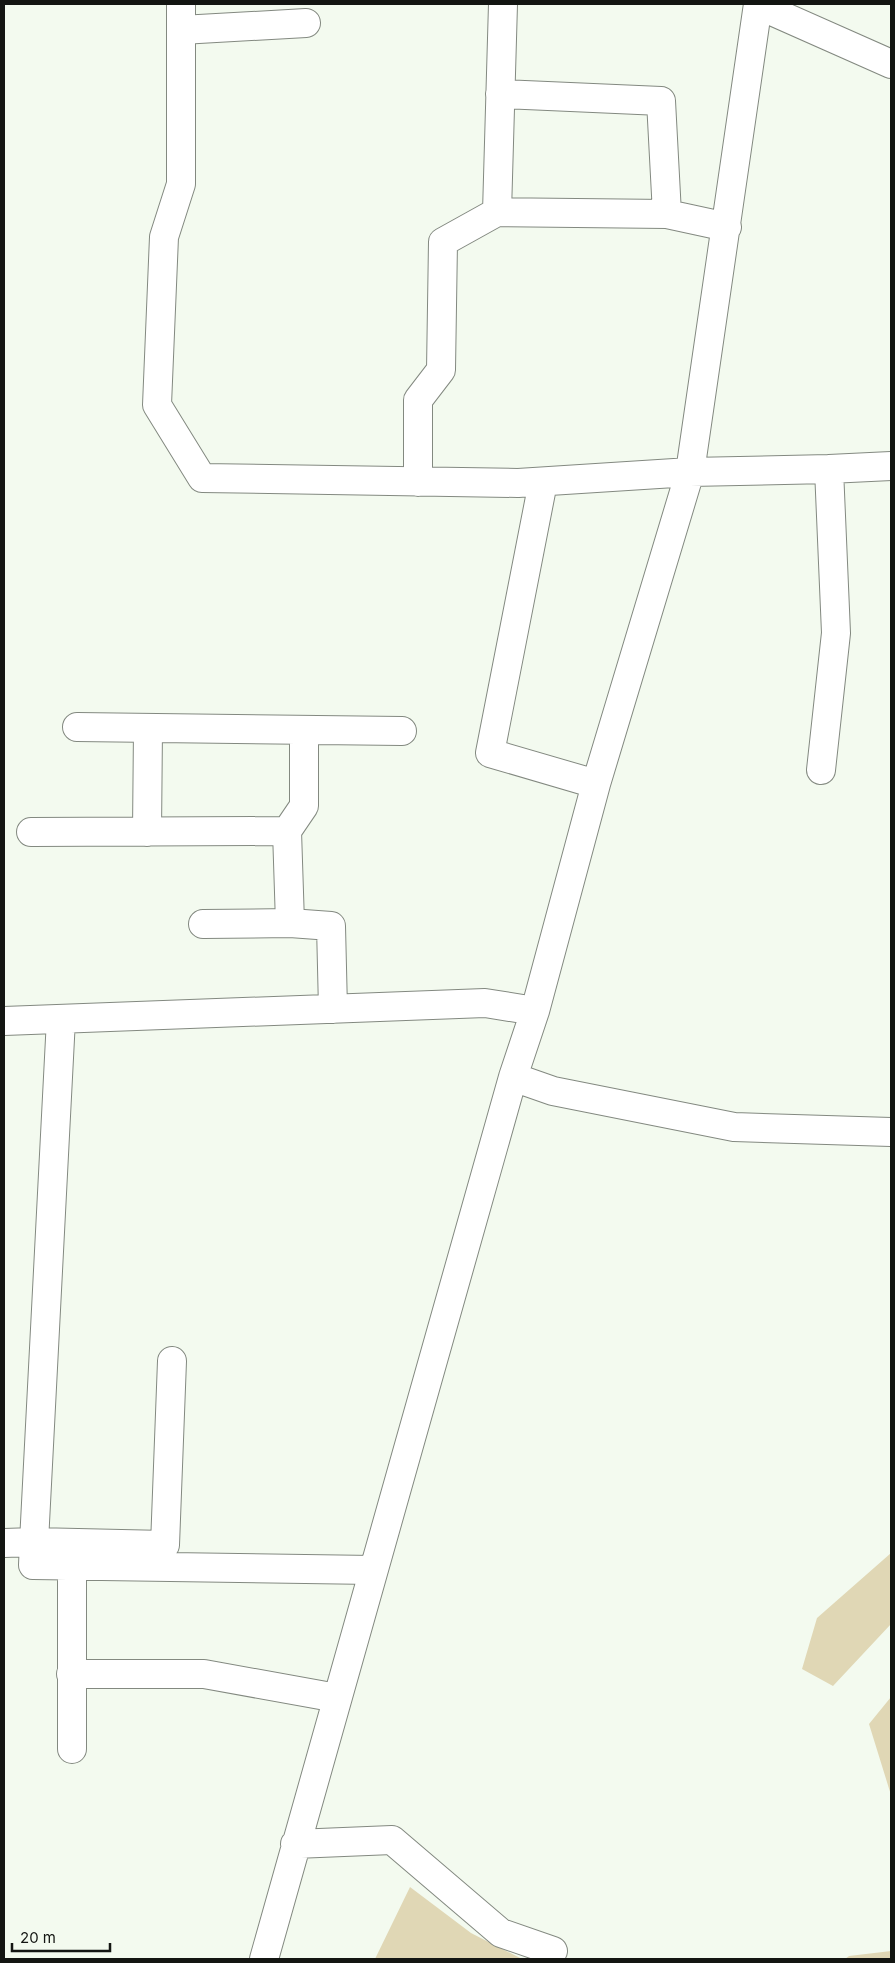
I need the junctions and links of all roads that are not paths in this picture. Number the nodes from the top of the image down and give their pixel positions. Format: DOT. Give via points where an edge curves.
graph roads {
  1 [pos="503,4"];
  2 [pos="758,4"];
  3 [pos="181,17"];
  4 [pos="306,23"];
  5 [pos="891,64"];
  6 [pos="500,94"];
  7 [pos="497,212"];
  8 [pos="666,214"];
  9 [pos="727,227"];
  10 [pos="891,466"];
  11 [pos="829,469"];
  12 [pos="690,472"];
  13 [pos="418,482"];
  14 [pos="543,482"];
  15 [pos="77,727"];
  16 [pos="148,729"];
  17 [pos="304,731"];
  18 [pos="402,731"];
  19 [pos="821,770"];
  20 [pos="596,784"];
  21 [pos="287,831"];
  22 [pos="31,832"];
  23 [pos="146,832"];
  24 [pos="290,923"];
  25 [pos="203,924"];
  26 [pos="333,1009"];
  27 [pos="535,1011"];
  28 [pos="61,1019"];
  29 [pos="4,1021"];
  30 [pos="513,1077"];
  31 [pos="891,1132"];
  32 [pos="172,1360"];
  33 [pos="34,1542"];
  34 [pos="4,1543"];
  35 [pos="72,1564"];
  36 [pos="373,1570"];
  37 [pos="71,1674"];
  38 [pos="336,1698"];
  39 [pos="72,1749"];
  40 [pos="295,1844"];
  41 [pos="553,1951"];
  42 [pos="264,1959"];
  1 -- 6 [label="street"];
  2 -- 5 [label="street"];
  2 -- 9 [label="street"];
  3 -- 4 [label="street"];
  3 -- 13 [label="street" via="181,184 164,237 157,405 202,478"];
  6 -- 7 [label="street"];
  6 -- 8 [label="street" via="661,101"];
  7 -- 8 [label="street"];
  7 -- 13 [label="street" via="443,242 441,370 418,400"];
  8 -- 9 [label="street"];
  9 -- 12 [label="street"];
  10 -- 11 [label="street"];
  11 -- 12 [label="street"];
  11 -- 19 [label="street" via="836,633"];
  12 -- 14 [label="street"];
  12 -- 20 [label="street"];
  13 -- 14 [label="street"];
  14 -- 20 [label="street" via="490,753"];
  15 -- 16 [label="street"];
  16 -- 17 [label="street"];
  16 -- 23 [label="street"];
  17 -- 18 [label="street"];
  17 -- 21 [label="street" via="304,806"];
  20 -- 27 [label="street"];
  21 -- 23 [label="street"];
  21 -- 24 [label="street"];
  22 -- 23 [label="street"];
  24 -- 25 [label="street"];
  24 -- 26 [label="street" via="331,926"];
  26 -- 27 [label="street" via="485,1003"];
  26 -- 28 [label="street"];
  27 -- 30 [label="street"];
  28 -- 29 [label="street"];
  28 -- 33 [label="street"];
  30 -- 31 [label="street" via="553,1091 734,1127"];
  30 -- 36 [label="street"];
  32 -- 33 [label="street" via="166,1545"];
  33 -- 34 [label="street"];
  33 -- 35 [label="street" via="33,1564"];
  35 -- 36 [label="street"];
  35 -- 37 [label="street"];
  36 -- 38 [label="street"];
  37 -- 38 [label="street" via="204,1674"];
  37 -- 39 [label="street"];
  38 -- 40 [label="street"];
  40 -- 41 [label="street" via="392,1840 501,1933"];
  40 -- 42 [label="street"];
}
